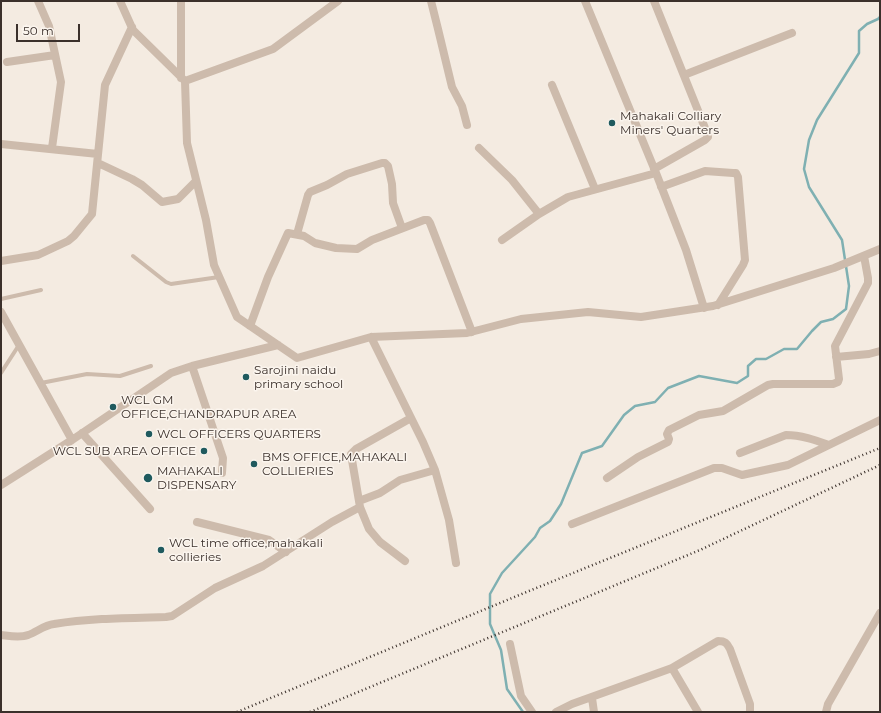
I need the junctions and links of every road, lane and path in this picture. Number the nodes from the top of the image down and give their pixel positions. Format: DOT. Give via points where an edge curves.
graph roads {
  1 [pos="38,1"];
  2 [pos="120,1"];
  3 [pos="181,1"];
  4 [pos="338,1"];
  5 [pos="431,1"];
  6 [pos="585,1"];
  7 [pos="654,1"];
  8 [pos="132,27"];
  9 [pos="792,33"];
  10 [pos="55,55"];
  11 [pos="7,62"];
  12 [pos="684,75"];
  13 [pos="183,80"];
  14 [pos="552,85"];
  15 [pos="467,126"];
  16 [pos="1,144"];
  17 [pos="52,148"];
  18 [pos="479,148"];
  19 [pos="98,154"];
  20 [pos="98,163"];
  21 [pos="655,171"];
  22 [pos="196,181"];
  23 [pos="661,187"];
  24 [pos="595,189"];
  25 [pos="539,214"];
  26 [pos="402,228"];
  27 [pos="297,234"];
  28 [pos="502,240"];
  29 [pos="880,249"];
  30 [pos="133,256"];
  31 [pos="863,256"];
  32 [pos="1,261"];
  33 [pos="219,277"];
  34 [pos="41,290"];
  35 [pos="1,299"];
  36 [pos="718,305"];
  37 [pos="704,308"];
  38 [pos="1,312"];
  39 [pos="250,326"];
  40 [pos="472,332"];
  41 [pos="371,338"];
  42 [pos="19,345"];
  43 [pos="278,345"];
  44 [pos="880,351"];
  45 [pos="836,357"];
  46 [pos="151,366"];
  47 [pos="192,366"];
  48 [pos="1,373"];
  49 [pos="40,383"];
  50 [pos="411,418"];
  51 [pos="880,420"];
  52 [pos="82,433"];
  53 [pos="72,440"];
  54 [pos="829,444"];
  55 [pos="740,453"];
  56 [pos="435,470"];
  57 [pos="222,473"];
  58 [pos="607,478"];
  59 [pos="1,485"];
  60 [pos="359,504"];
  61 [pos="150,509"];
  62 [pos="197,522"];
  63 [pos="572,524"];
  64 [pos="286,552"];
  65 [pos="405,561"];
  66 [pos="456,563"];
  67 [pos="880,612"];
  68 [pos="1,635"];
  69 [pos="510,644"];
  70 [pos="672,668"];
  71 [pos="592,698"];
  72 [pos="532,712"];
  73 [pos="556,712"];
  74 [pos="594,712"];
  75 [pos="698,712"];
  76 [pos="750,712"];
  77 [pos="826,712"];
  1 -- 10 [label="street" via="49,26"];
  2 -- 8 [label="street"];
  3 -- 13 [label="street"];
  4 -- 13 [label="street" via="273,49"];
  5 -- 15 [label="street" via="452,87 462,106"];
  6 -- 21 [label="street"];
  7 -- 12 [label="street"];
  8 -- 13 [label="street"];
  8 -- 19 [label="street" via="105,85"];
  9 -- 12 [label="street"];
  10 -- 11 [label="street"];
  10 -- 17 [label="street" via="61,75 61,88"];
  12 -- 21 [label="street" via="708,137"];
  13 -- 22 [label="street" via="187,142"];
  14 -- 24 [label="street"];
  16 -- 17 [label="street"];
  17 -- 19 [label="street"];
  18 -- 25 [label="street" via="512,180"];
  19 -- 20 [label="street"];
  20 -- 22 [label="street" via="142,185 162,202 178,199"];
  20 -- 32 [label="street" via="93,211 74,236 38,255"];
  21 -- 23 [label="street"];
  21 -- 24 [label="street"];
  22 -- 33 [label="street" via="214,266"];
  23 -- 36 [label="street" via="705,171 733,173 738,176 745,260"];
  23 -- 37 [label="street" via="686,250"];
  24 -- 25 [label="street" via="568,197"];
  25 -- 28 [label="street"];
  26 -- 27 [label="street" via="357,249 315,243"];
  26 -- 27 [label="street" via="393,203 388,166 382,163 347,174 327,186 310,192"];
  26 -- 40 [label="street" via="421,220 428,220"];
  27 -- 39 [label="street" via="287,234"];
  29 -- 31 [label="street"];
  30 -- 33 [label="lane" via="171,284"];
  31 -- 36 [label="street" via="834,268"];
  31 -- 45 [label="street" via="868,281 836,343"];
  33 -- 39 [label="street" via="237,317"];
  34 -- 35 [label="lane"];
  36 -- 37 [label="street"];
  37 -- 40 [label="street" via="641,317 588,312 521,319"];
  38 -- 42 [label="street"];
  39 -- 43 [label="street"];
  40 -- 41 [label="street"];
  41 -- 43 [label="street" via="297,358"];
  41 -- 50 [label="street"];
  42 -- 48 [label="lane"];
  42 -- 49 [label="street"];
  43 -- 47 [label="street"];
  44 -- 45 [label="street"];
  45 -- 58 [label="street" via="839,379 836,383 768,385 723,411 699,415 669,430 668,442 638,457"];
  46 -- 49 [label="lane" via="120,376 87,374"];
  47 -- 52 [label="street" via="162,378"];
  47 -- 57 [label="street" via="224,458"];
  49 -- 53 [label="street"];
  50 -- 56 [label="street"];
  50 -- 60 [label="street" via="351,454"];
  51 -- 54 [label="street"];
  52 -- 53 [label="street"];
  52 -- 61 [label="street"];
  53 -- 59 [label="street"];
  54 -- 55 [label="street" via="794,435"];
  54 -- 63 [label="street" via="788,465 753,473 739,474 714,468"];
  56 -- 60 [label="street" via="400,480"];
  56 -- 66 [label="street" via="449,520"];
  60 -- 64 [label="street"];
  60 -- 65 [label="street" via="374,537"];
  62 -- 64 [label="street" via="269,540"];
  64 -- 68 [label="street" via="258,569 215,588 172,616 69,622 48,626 23,636"];
  67 -- 77 [label="street" via="828,704"];
  69 -- 72 [label="street" via="521,696"];
  70 -- 71 [label="street"];
  70 -- 75 [label="street"];
  70 -- 76 [label="street" via="714,643 723,641 730,649 750,704"];
  71 -- 73 [label="street"];
  71 -- 74 [label="street"];
}
